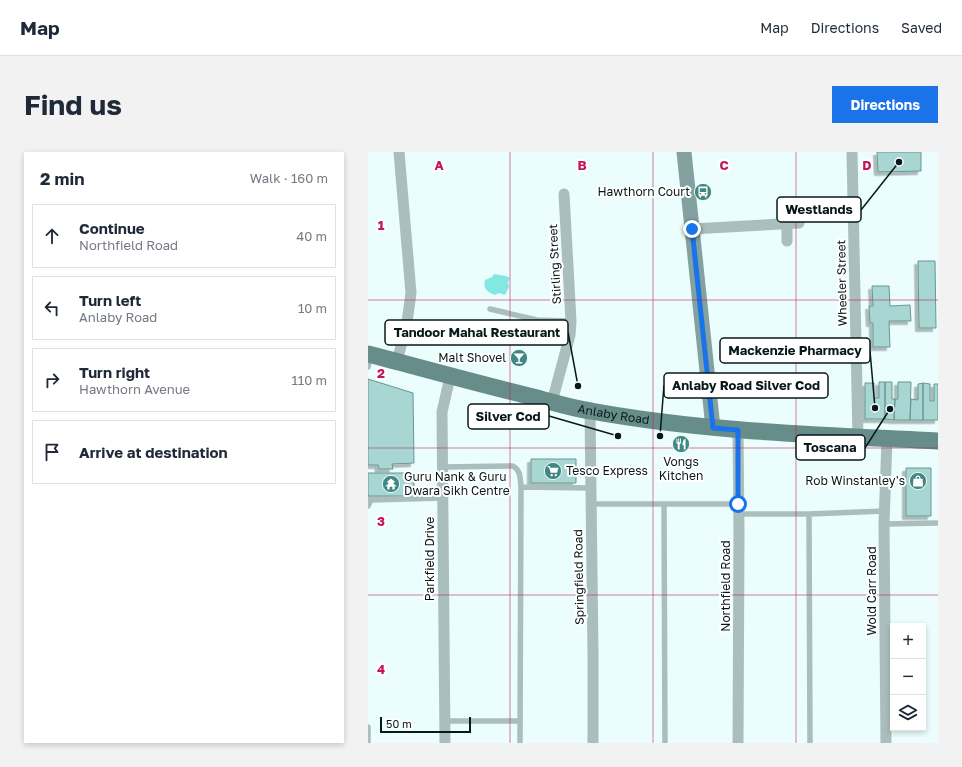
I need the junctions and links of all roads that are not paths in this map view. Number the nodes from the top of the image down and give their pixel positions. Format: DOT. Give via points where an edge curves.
graph roads {
  1 [pos="399,152"];
  2 [pos="684,152"];
  3 [pos="852,152"];
  4 [pos="564,194"];
  5 [pos="799,223"];
  6 [pos="787,224"];
  7 [pos="692,229"];
  8 [pos="787,242"];
  9 [pos="490,309"];
  10 [pos="571,321"];
  11 [pos="369,359"];
  12 [pos="397,362"];
  13 [pos="450,377"];
  14 [pos="552,402"];
  15 [pos="590,411"];
  16 [pos="713,428"];
  17 [pos="738,430"];
  18 [pos="858,438"];
  19 [pos="887,438"];
  20 [pos="938,441"];
  21 [pos="443,467"];
  22 [pos="521,487"];
  23 [pos="591,488"];
  24 [pos="443,498"];
  25 [pos="591,504"];
  26 [pos="664,504"];
  27 [pos="368,506"];
  28 [pos="738,509"];
  29 [pos="885,511"];
  30 [pos="809,514"];
  31 [pos="938,523"];
  32 [pos="884,524"];
  33 [pos="520,721"];
  34 [pos="444,722"];
  35 [pos="368,727"];
  36 [pos="368,743"];
  37 [pos="445,743"];
  38 [pos="520,743"];
  39 [pos="593,743"];
  40 [pos="665,743"];
  41 [pos="738,743"];
  42 [pos="810,743"];
  43 [pos="886,743"];
  1 -- 12 [label="street" via="411,293"];
  2 -- 7 [label="street"];
  3 -- 18 [label="street, Wheeler Street"];
  4 -- 10 [label="street, Stirling Street"];
  5 -- 6 [label="street"];
  6 -- 7 [label="street"];
  6 -- 8 [label="street"];
  7 -- 16 [label="street"];
  9 -- 10 [label="lane" via="537,320"];
  10 -- 14 [label="street, Stirling Street" via="570,335"];
  11 -- 12 [label="main road, Anlaby Road"];
  12 -- 13 [label="main road, Anlaby Road"];
  13 -- 14 [label="main road, Anlaby Road"];
  13 -- 21 [label="street, Parkfield Drive" via="442,412"];
  14 -- 15 [label="main road, Anlaby Road"];
  15 -- 16 [label="main road, Anlaby Road"];
  15 -- 23 [label="street, Springfield Road"];
  16 -- 17 [label="main road, Anlaby Road"];
  17 -- 18 [label="main road, Anlaby Road"];
  17 -- 28 [label="street, Northfield Road"];
  18 -- 19 [label="main road, Anlaby Road"];
  19 -- 20 [label="main road, Anlaby Road"];
  19 -- 29 [label="street, Wold Carr Road"];
  21 -- 22 [label="lane" via="513,466 520,474"];
  21 -- 24 [label="street, Parkfield Drive"];
  22 -- 23 [label="lane"];
  22 -- 33 [label="lane"];
  23 -- 25 [label="street, Springfield Road"];
  24 -- 27 [label="lane" via="371,500"];
  24 -- 34 [label="street, Parkfield Drive"];
  25 -- 26 [label="lane"];
  25 -- 39 [label="street, Springfield Road"];
  26 -- 28 [label="lane"];
  26 -- 40 [label="lane"];
  28 -- 30 [label="lane"];
  28 -- 41 [label="street, Northfield Road"];
  29 -- 30 [label="lane"];
  29 -- 32 [label="street, Wold Carr Road"];
  30 -- 42 [label="lane"];
  31 -- 32 [label="lane"];
  32 -- 43 [label="street, Wold Carr Road"];
  33 -- 34 [label="lane"];
  33 -- 38 [label="lane"];
  34 -- 37 [label="street, Parkfield Drive"];
  35 -- 36 [label="lane"];
}
